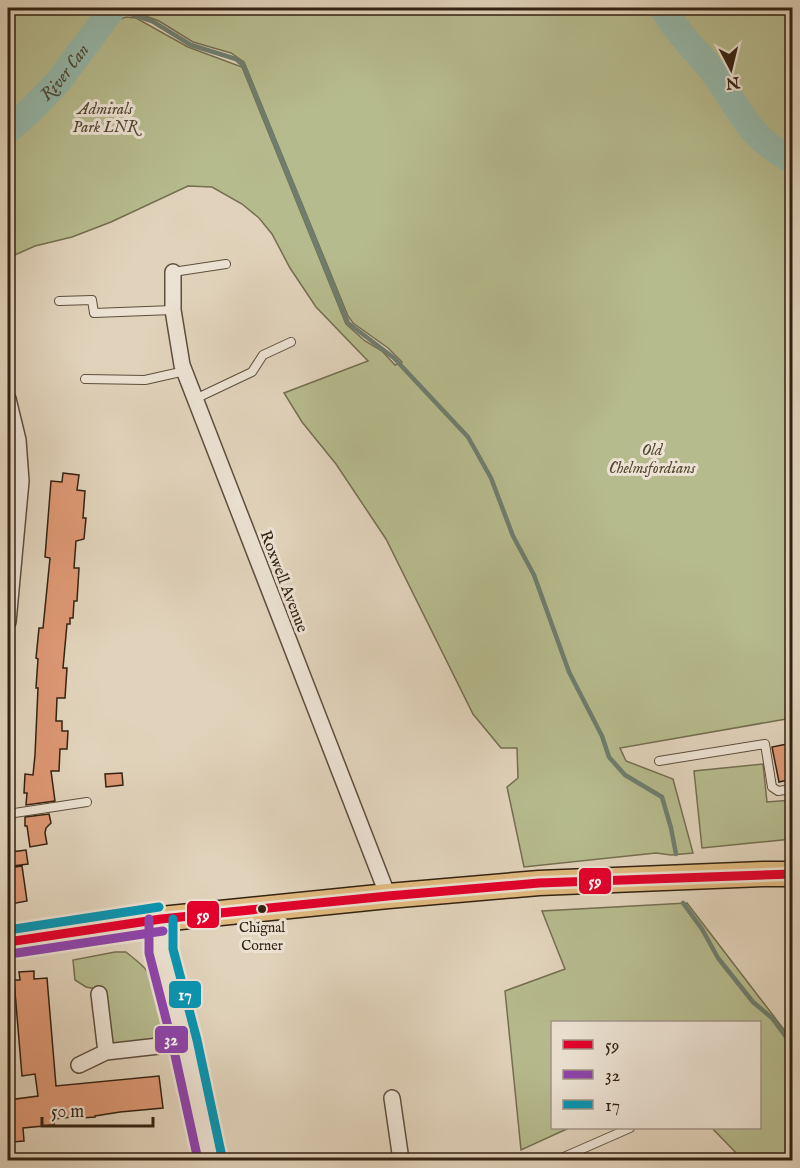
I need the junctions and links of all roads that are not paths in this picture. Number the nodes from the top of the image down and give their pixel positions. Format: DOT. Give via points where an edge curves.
graph roads {
  1 [pos="226,264"];
  2 [pos="173,272"];
  3 [pos="59,301"];
  4 [pos="173,310"];
  5 [pos="291,342"];
  6 [pos="185,372"];
  7 [pos="85,379"];
  8 [pos="8,399"];
  9 [pos="195,399"];
  10 [pos="9,602"];
  11 [pos="8,622"];
  12 [pos="659,761"];
  13 [pos="792,789"];
  14 [pos="87,802"];
  15 [pos="8,814"];
  16 [pos="792,874"];
  17 [pos="388,896"];
  18 [pos="161,919"];
  19 [pos="8,942"];
  20 [pos="99,994"];
  21 [pos="185,1043"];
  22 [pos="106,1052"];
  23 [pos="79,1065"];
  24 [pos="392,1098"];
  25 [pos="628,1129"];
  26 [pos="210,1161"];
  27 [pos="401,1161"];
  28 [pos="557,1161"];
  1 -- 2 [label="lane"];
  2 -- 4 [label="street, Roxwell Avenue"];
  3 -- 4 [label="lane" via="92,300 94,313"];
  4 -- 6 [label="street, Roxwell Avenue"];
  5 -- 9 [label="lane" via="263,355 252,372"];
  6 -- 7 [label="lane" via="145,380"];
  6 -- 9 [label="street, Roxwell Avenue"];
  8 -- 10 [label="street" via="18,440 21,481"];
  9 -- 17 [label="street, Roxwell Avenue"];
  10 -- 11 [label="street"];
  12 -- 13 [label="lane" via="765,744 772,787"];
  14 -- 15 [label="lane"];
  16 -- 17 [label="main road" via="539,883"];
  17 -- 18 [label="main road"];
  18 -- 19 [label="main road"];
  18 -- 21 [label="street" via="161,951"];
  20 -- 22 [label="street"];
  21 -- 22 [label="street"];
  21 -- 26 [label="street"];
  22 -- 23 [label="street"];
  24 -- 27 [label="street"];
  25 -- 28 [label="lane"];
}
